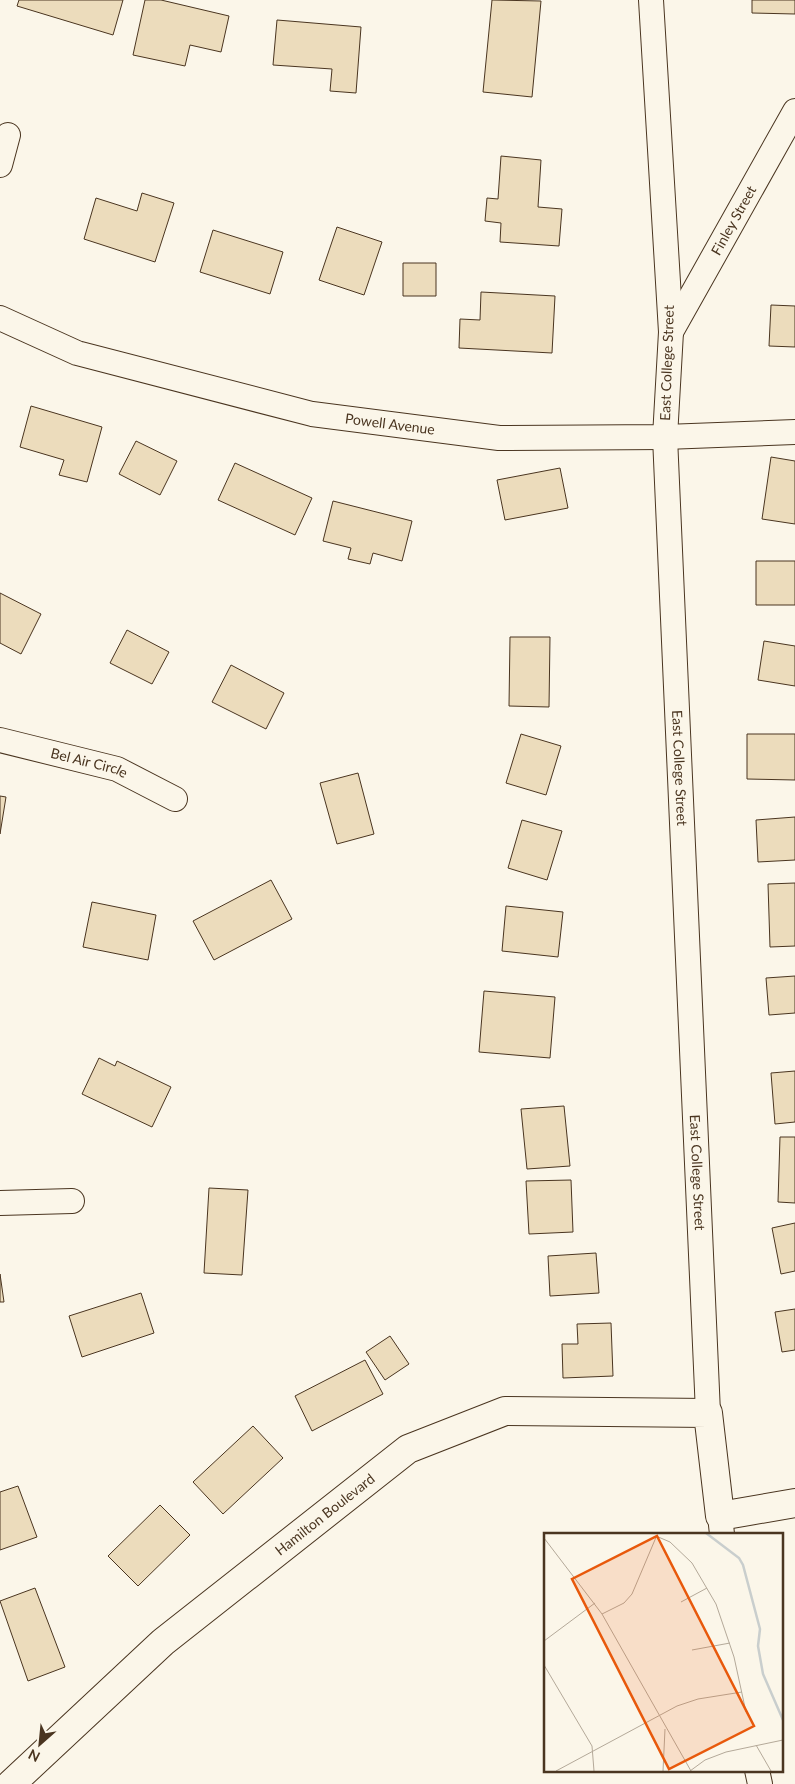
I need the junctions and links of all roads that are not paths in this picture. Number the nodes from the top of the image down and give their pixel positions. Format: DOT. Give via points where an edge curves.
graph roads {
  1 [pos="651,0"];
  2 [pos="795,111"];
  3 [pos="8,134"];
  4 [pos="0,165"];
  5 [pos="0,318"];
  6 [pos="671,332"];
  7 [pos="795,432"];
  8 [pos="665,437"];
  9 [pos="0,740"];
  10 [pos="175,799"];
  11 [pos="72,1201"];
  12 [pos="0,1203"];
  13 [pos="708,1413"];
  14 [pos="795,1503"];
  15 [pos="721,1525"];
  16 [pos="0,1777"];
  17 [pos="6,1784"];
  18 [pos="11,1784"];
  1 -- 6 [label="street, East College Street"];
  2 -- 6 [label="street, Finley Street"];
  3 -- 4 [label="street"];
  5 -- 8 [label="street, Powell Avenue" via="77,353 312,414 499,438"];
  6 -- 8 [label="street, East College Street"];
  7 -- 8 [label="street, Powell Avenue"];
  8 -- 13 [label="street, East College Street"];
  9 -- 10 [label="street, Bel Air Circle" via="117,769"];
  11 -- 12 [label="street"];
  13 -- 15 [label="street, East College Street"];
  13 -- 18 [label="street, Hamilton Boulevard" via="505,1410 408,1449 163,1642"];
  14 -- 15 [label="street"];
  16 -- 17 [label="street"];
}
